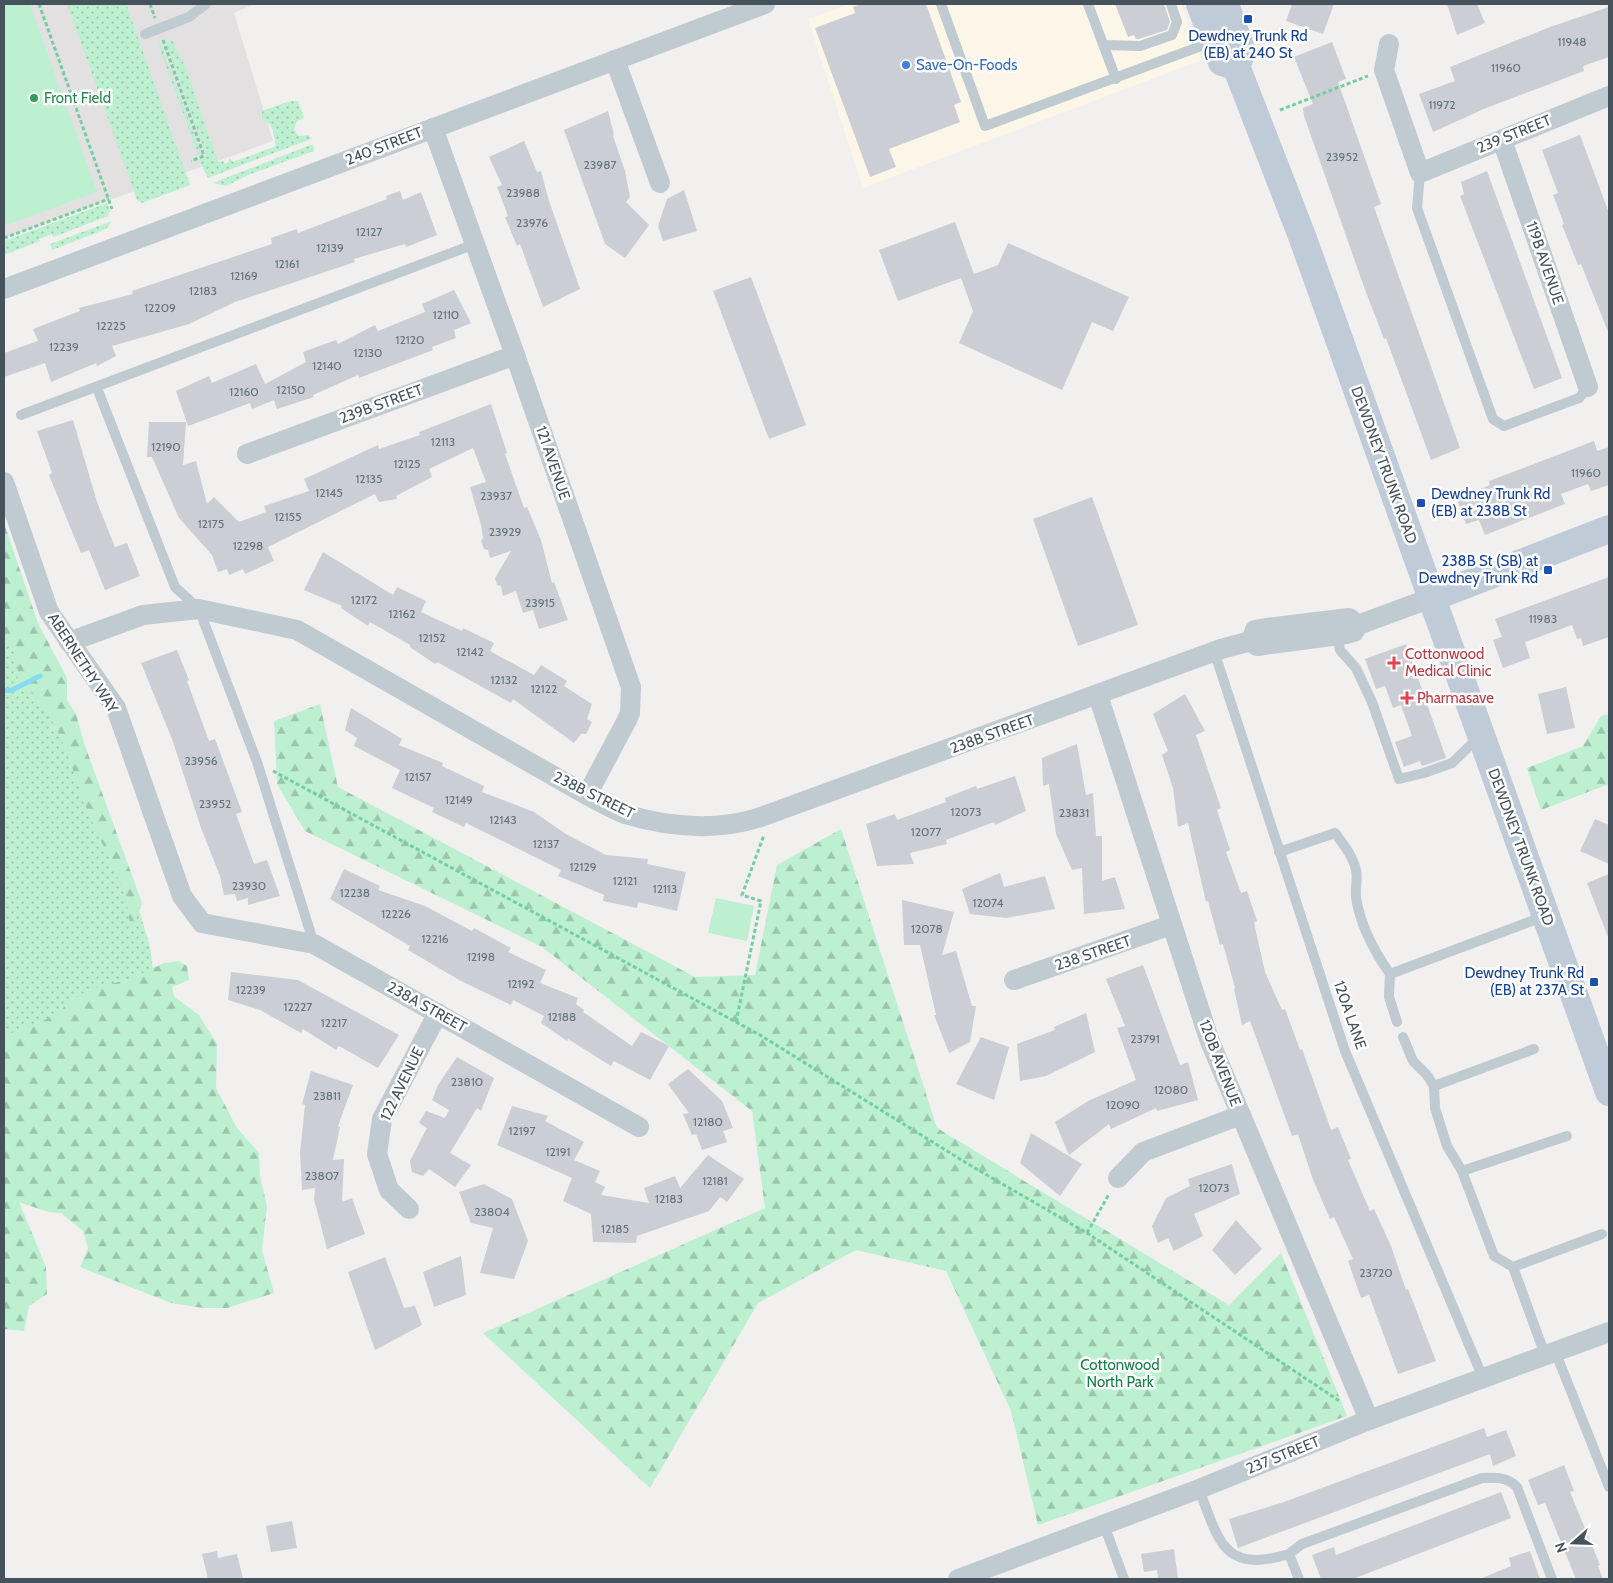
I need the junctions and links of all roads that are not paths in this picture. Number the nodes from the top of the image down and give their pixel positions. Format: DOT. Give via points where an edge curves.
graph roads {
  1 [pos="206,4"];
  2 [pos="765,4"];
  3 [pos="941,4"];
  4 [pos="1088,4"];
  5 [pos="1171,4"];
  6 [pos="1200,4"];
  7 [pos="1225,4"];
  8 [pos="145,34"];
  9 [pos="1213,41"];
  10 [pos="1389,44"];
  11 [pos="1104,45"];
  12 [pos="615,60"];
  13 [pos="1236,66"];
  14 [pos="1116,78"];
  15 [pos="1609,96"];
  16 [pos="433,128"];
  17 [pos="1502,140"];
  18 [pos="1420,173"];
  19 [pos="660,182"];
  20 [pos="475,244"];
  21 [pos="4,289"];
  22 [pos="515,354"];
  23 [pos="1588,387"];
  24 [pos="97,388"];
  25 [pos="22,415"];
  26 [pos="247,454"];
  27 [pos="4,482"];
  28 [pos="1609,529"];
  29 [pos="1431,598"];
  30 [pos="199,609"];
  31 [pos="1358,625"];
  32 [pos="1337,636"];
  33 [pos="1251,641"];
  34 [pos="70,642"];
  35 [pos="1214,652"];
  36 [pos="1098,696"];
  37 [pos="1481,736"];
  38 [pos="587,795"];
  39 [pos="1279,852"];
  40 [pos="1546,916"];
  41 [pos="202,923"];
  42 [pos="1171,925"];
  43 [pos="314,944"];
  44 [pos="1390,974"];
  45 [pos="1014,980"];
  46 [pos="438,1013"];
  47 [pos="1397,1022"];
  48 [pos="1403,1037"];
  49 [pos="1534,1049"];
  50 [pos="1434,1086"];
  51 [pos="1609,1089"];
  52 [pos="1240,1115"];
  53 [pos="639,1127"];
  54 [pos="1567,1136"];
  55 [pos="1462,1172"];
  56 [pos="1118,1178"];
  57 [pos="409,1209"];
  58 [pos="1602,1234"];
  59 [pos="1513,1267"];
  60 [pos="1609,1332"];
  61 [pos="1550,1353"];
  62 [pos="1483,1378"];
  63 [pos="1369,1420"];
  64 [pos="1609,1487"];
  65 [pos="1199,1489"];
  66 [pos="1104,1525"];
  67 [pos="1289,1554"];
  68 [pos="958,1579"];
  69 [pos="1124,1579"];
  70 [pos="1299,1579"];
  71 [pos="1552,1579"];
  1 -- 8 [label="lane" via="189,17"];
  2 -- 12 [label="street, 240 STREET"];
  3 -- 14 [label="lane" via="985,126"];
  4 -- 11 [label="lane"];
  5 -- 11 [label="lane" via="1177,22 1172,35 1140,46"];
  6 -- 9 [label="main road"];
  7 -- 13 [label="main road, DEWDNEY TRUNK ROAD" via="1242,52"];
  9 -- 13 [label="main road" via="1222,62"];
  9 -- 14 [label="lane"];
  10 -- 18 [label="street" via="1384,70"];
  11 -- 14 [label="lane"];
  12 -- 16 [label="street, 240 STREET"];
  12 -- 19 [label="street"];
  13 -- 29 [label="main road, DEWDNEY TRUNK ROAD" via="1302,236"];
  15 -- 17 [label="street, 239 STREET"];
  16 -- 20 [label="street, 121 AVENUE"];
  16 -- 21 [label="street, 240 STREET"];
  17 -- 18 [label="street, 239 STREET"];
  17 -- 23 [label="street, 119B AVENUE"];
  18 -- 23 [label="lane" via="1417,208 1493,419 1504,426 1579,398"];
  20 -- 22 [label="street, 121 AVENUE"];
  20 -- 24 [label="lane"];
  22 -- 26 [label="street, 239B STREET"];
  22 -- 38 [label="street, 121 AVENUE" via="631,687 630,713"];
  24 -- 25 [label="lane"];
  24 -- 30 [label="lane" via="174,587"];
  27 -- 34 [label="street, ABERNETHY WAY" via="49,612"];
  28 -- 29 [label="main road, 238B STREET"];
  29 -- 31 [label="street, 238B STREET"];
  29 -- 37 [label="main road, DEWDNEY TRUNK ROAD"];
  30 -- 34 [label="street, 238B STREET" via="143,615"];
  30 -- 38 [label="street, 238B STREET" via="297,630"];
  30 -- 43 [label="lane" via="257,762"];
  31 -- 32 [label="street, 238B STREET" via="1354,632"];
  31 -- 33 [label="street, 238B STREET" via="1350,618 1260,629 1255,630"];
  32 -- 33 [label="street, 238B STREET" via="1257,646"];
  32 -- 37 [label="lane" via="1340,650 1356,668 1372,702 1399,779 1452,763"];
  33 -- 35 [label="street, 238B STREET"];
  34 -- 41 [label="street, ABERNETHY WAY" via="116,708 182,896"];
  35 -- 36 [label="street, 238B STREET"];
  35 -- 39 [label="lane, 120A LANE"];
  36 -- 38 [label="street, 238B STREET" via="758,818 717,826 653,822 623,813"];
  36 -- 42 [label="street, 120B AVENUE"];
  37 -- 40 [label="main road, DEWDNEY TRUNK ROAD"];
  39 -- 44 [label="lane" via="1335,833 1356,870 1356,897 1364,927"];
  39 -- 62 [label="lane, 120A LANE" via="1346,1051"];
  40 -- 44 [label="lane"];
  40 -- 51 [label="main road, DEWDNEY TRUNK ROAD"];
  41 -- 43 [label="street, 238A STREET"];
  42 -- 45 [label="street, 238 STREET"];
  42 -- 52 [label="street, 120B AVENUE" via="1209,1039"];
  43 -- 46 [label="street, 238A STREET"];
  44 -- 47 [label="lane" via="1389,997"];
  46 -- 53 [label="street, 238A STREET"];
  46 -- 57 [label="street, 122 AVENUE" via="382,1119 377,1154 389,1190"];
  48 -- 50 [label="lane" via="1413,1061"];
  49 -- 50 [label="lane"];
  50 -- 55 [label="lane" via="1436,1108 1447,1146"];
  52 -- 56 [label="street" via="1143,1152"];
  52 -- 63 [label="street, 120B AVENUE"];
  54 -- 55 [label="lane"];
  55 -- 59 [label="lane" via="1494,1256"];
  58 -- 59 [label="lane"];
  59 -- 61 [label="lane"];
  60 -- 61 [label="street, 237 STREET"];
  61 -- 62 [label="street, 237 STREET"];
  61 -- 64 [label="lane"];
  62 -- 63 [label="street, 237 STREET"];
  63 -- 65 [label="street, 237 STREET"];
  65 -- 66 [label="street, 237 STREET"];
  65 -- 67 [label="lane" via="1218,1539 1234,1555 1259,1561"];
  66 -- 68 [label="street, 237 STREET"];
  66 -- 69 [label="lane"];
  67 -- 70 [label="lane"];
  67 -- 71 [label="lane" via="1302,1544 1482,1478 1493,1477 1510,1480 1517,1487"];
}
